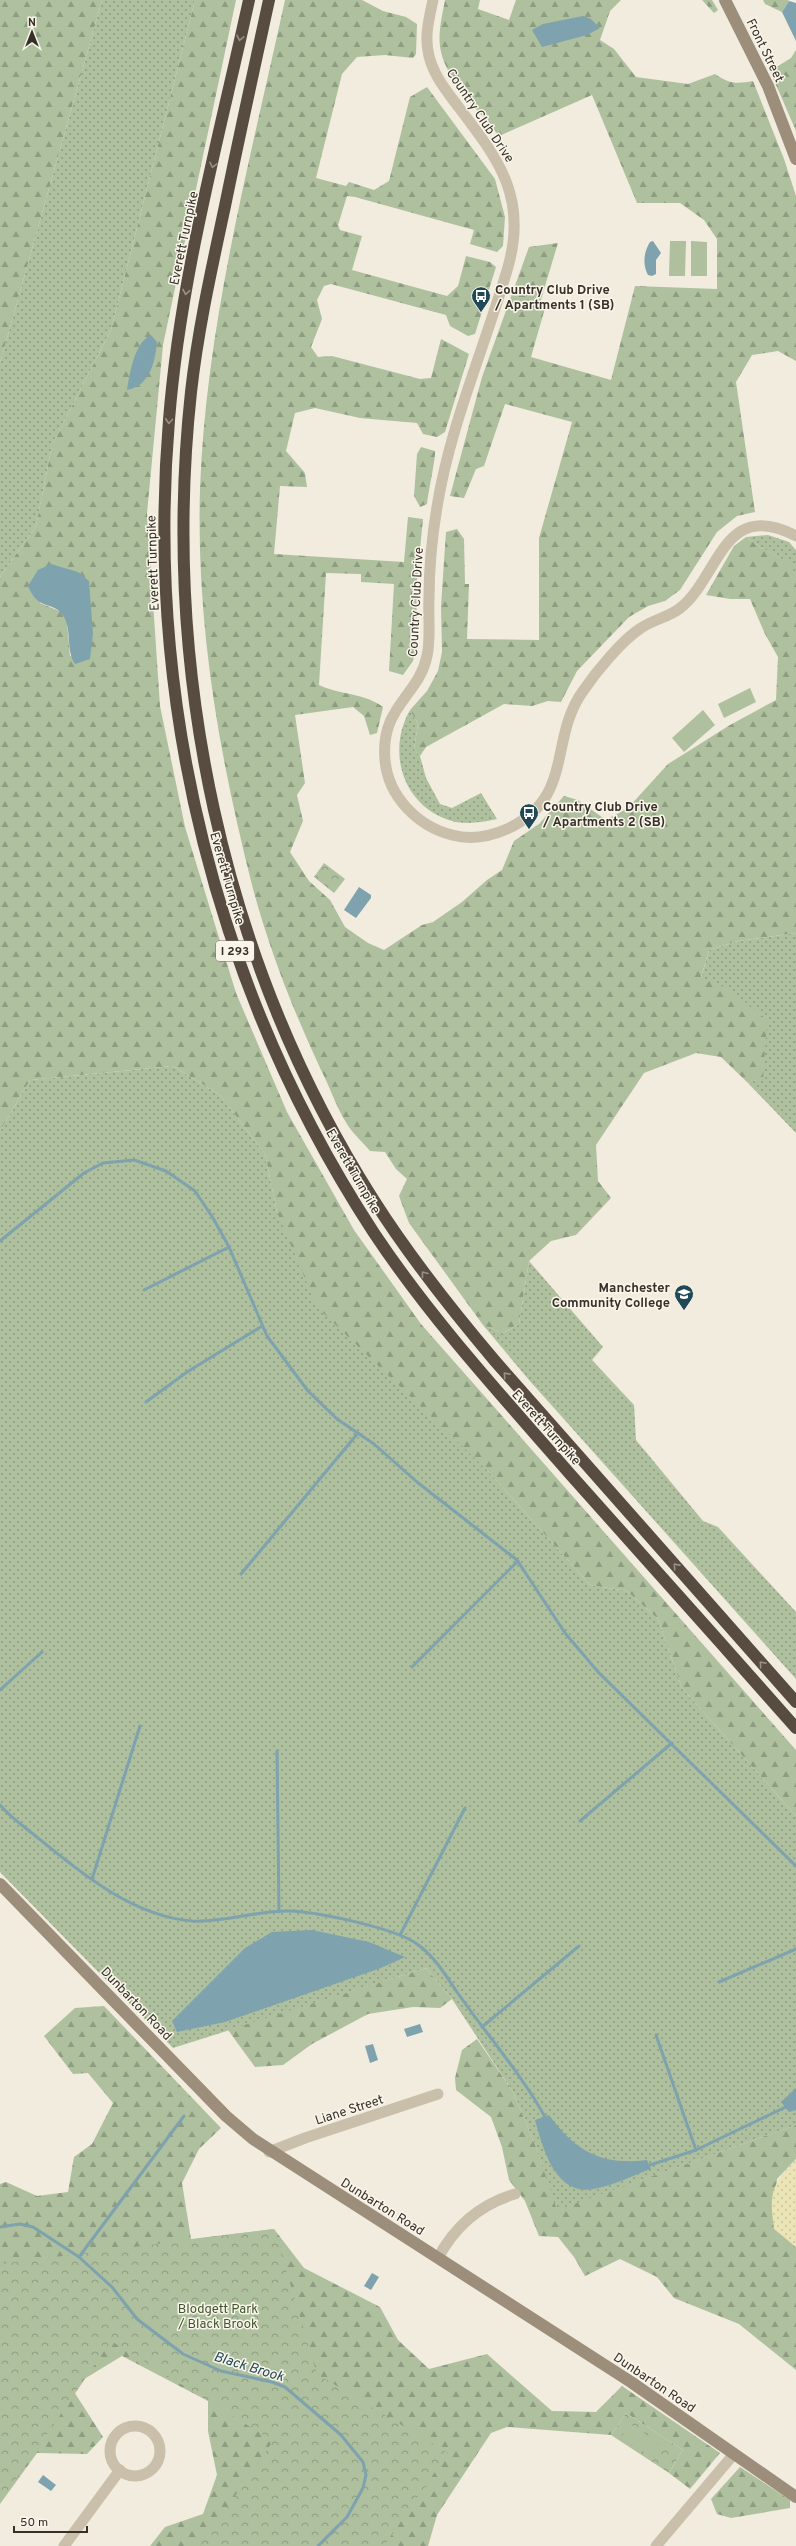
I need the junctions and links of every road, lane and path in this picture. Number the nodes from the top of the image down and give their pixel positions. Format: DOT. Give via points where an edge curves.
graph roads {
  1 [pos="249,0"];
  2 [pos="269,0"];
  3 [pos="433,0"];
  4 [pos="725,0"];
  5 [pos="796,159"];
  6 [pos="796,536"];
  7 [pos="796,1702"];
  8 [pos="796,1728"];
  9 [pos="0,1884"];
  10 [pos="438,2094"];
  11 [pos="270,2152"];
  12 [pos="515,2194"];
  13 [pos="438,2258"];
  14 [pos="734,2454"];
  15 [pos="120,2470"];
  16 [pos="796,2497"];
  17 [pos="64,2546"];
  18 [pos="656,2546"];
  1 -- 8 [label="highway, Everett Turnpike / I 293, one-way" via="184,303 169,415 164,483 165,582 176,702 192,799 228,930 259,1015 297,1098 352,1197 402,1273 487,1380"];
  7 -- 2 [label="highway, Everett Turnpike / I 293, one-way" via="495,1361 451,1309 400,1241 348,1157 306,1076 270,993 240,906 214,811 194,700 184,571 184,479 191,388 199,336"];
  3 -- 6 [label="street, Country Club Drive" via="427,32 428,55 432,66 444,88 503,171 514,204 516,224 507,270 445,465 430,562 428,654 419,676 393,713 386,737 387,773 400,800 420,820 452,835 486,837 520,822 539,807 551,788 565,729 579,696 634,633 671,614 688,601 724,545 740,533 758,526 766,526"];
  4 -- 5 [label="street, Front Street" via="768,86"];
  9 -- 11 [label="street, Dunbarton Road" via="226,2116"];
  10 -- 11 [label="street, Liane Street"];
  11 -- 13 [label="street, Dunbarton Road"];
  12 -- 13 [label="street" via="495,2200 459,2227"];
  13 -- 14 [label="street, Dunbarton Road" via="631,2382"];
  14 -- 16 [label="street, Dunbarton Road"];
  14 -- 18 [label="street"];
  15 -- 15 [label="street" via="113,2463 110,2453 117,2435 125,2429 135,2427 149,2431 156,2438 160,2448 156,2464 140,2475 129,2475"];
  15 -- 17 [label="street"];
}
